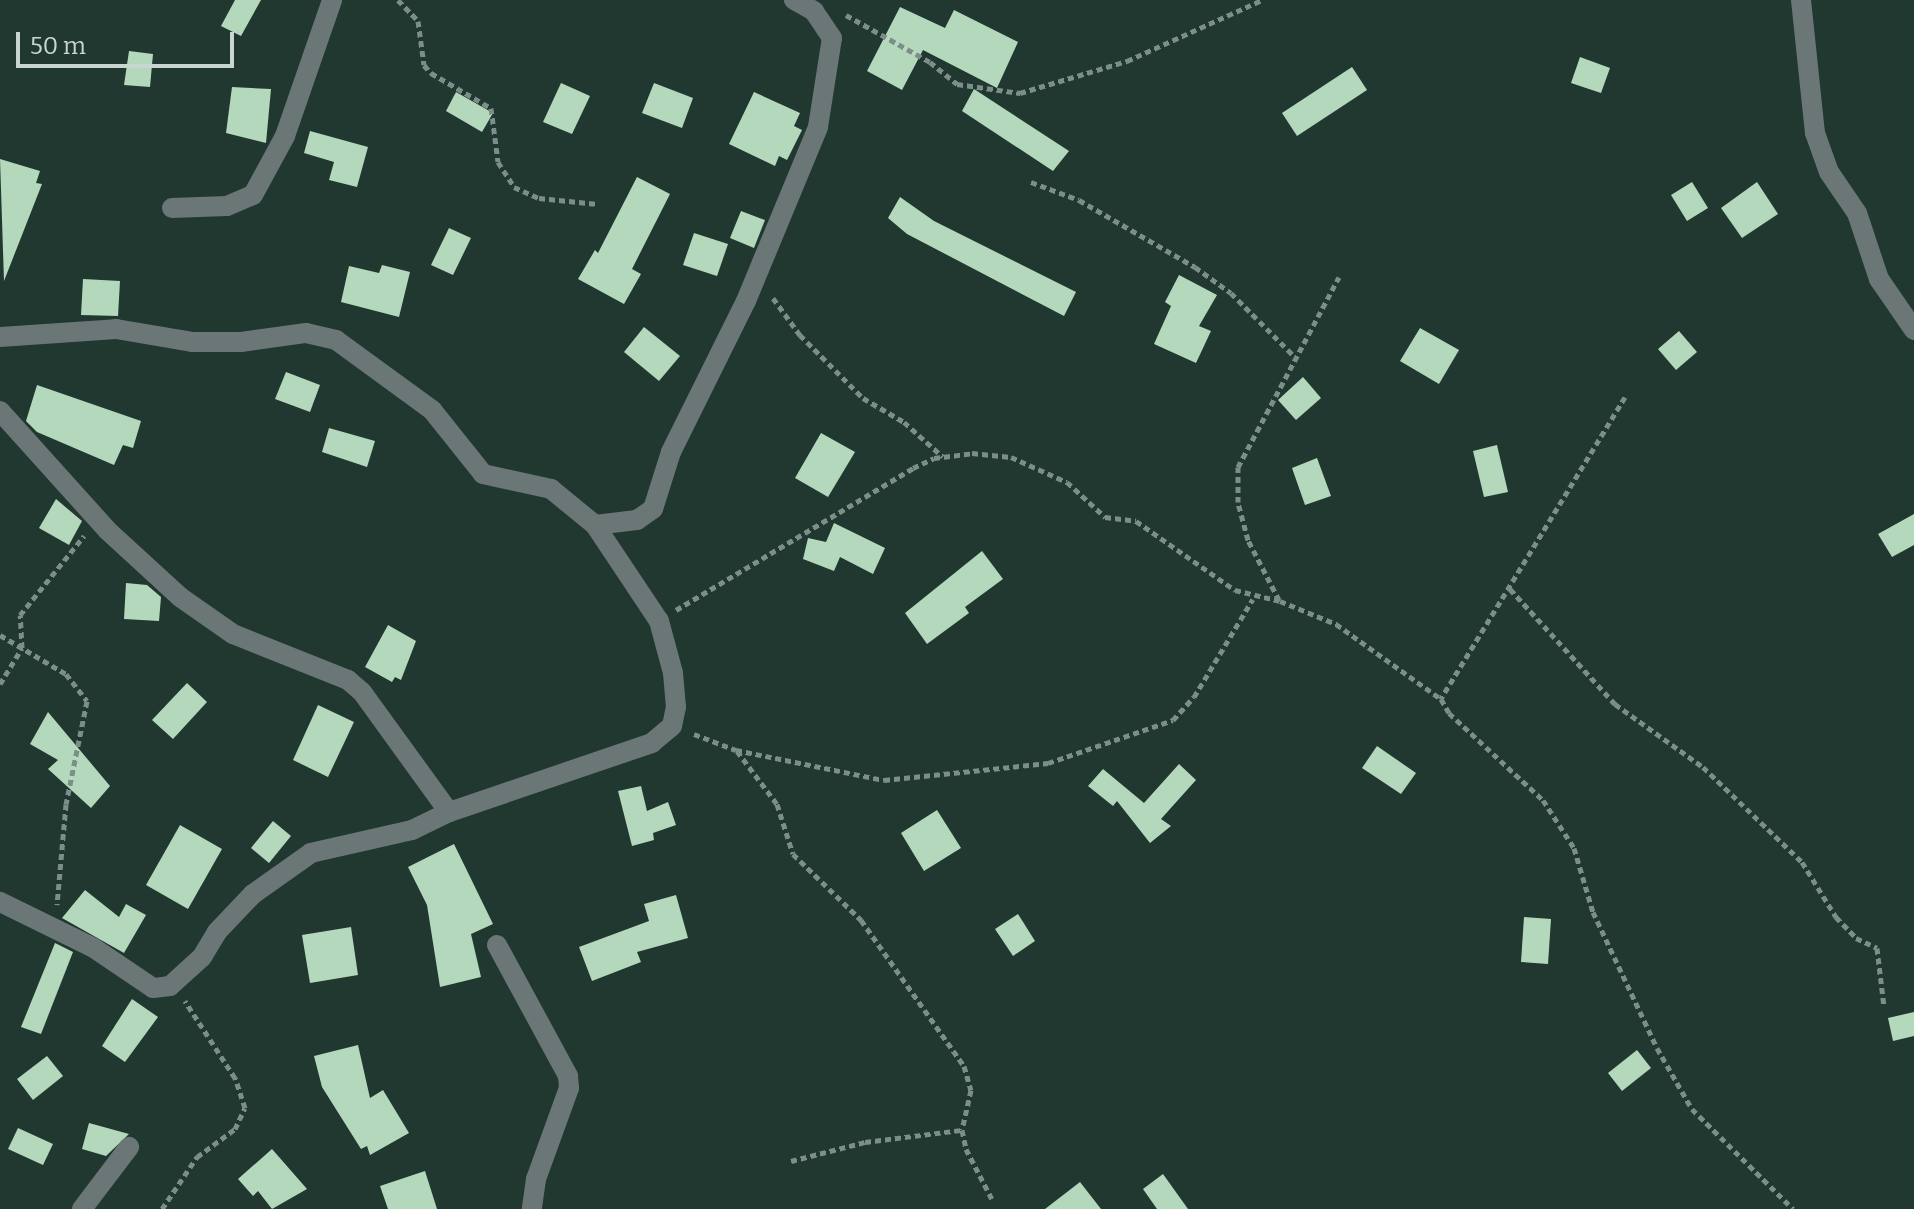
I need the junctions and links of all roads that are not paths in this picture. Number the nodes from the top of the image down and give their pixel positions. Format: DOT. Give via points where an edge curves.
graph roads {
  1 [pos="332,0"];
  2 [pos="794,0"];
  3 [pos="1801,0"];
  4 [pos="172,208"];
  5 [pos="1914,330"];
  6 [pos="0,337"];
  7 [pos="0,411"];
  8 [pos="595,525"];
  9 [pos="449,812"];
  10 [pos="0,902"];
  11 [pos="497,945"];
  12 [pos="129,1147"];
  13 [pos="82,1209"];
  14 [pos="532,1209"];
  1 -- 4 [label="street" via="285,136 253,195 227,206"];
  2 -- 8 [label="street" via="814,11 832,38 818,127 757,276 671,452 653,509 637,520"];
  3 -- 5 [label="street" via="1815,133 1829,172 1857,213 1879,279"];
  6 -- 8 [label="street" via="116,329 192,342 241,342 321,334 432,410 483,474 551,489"];
  7 -- 9 [label="street" via="97,519 213,622 348,680 362,692"];
  8 -- 9 [label="street" via="659,621 673,673 672,726 652,743"];
  9 -- 10 [label="street" via="412,830 326,845 291,864 231,917 181,980 153,988 51,924"];
  11 -- 14 [label="street" via="568,1076 569,1088 536,1179"];
  12 -- 13 [label="street"];
}
